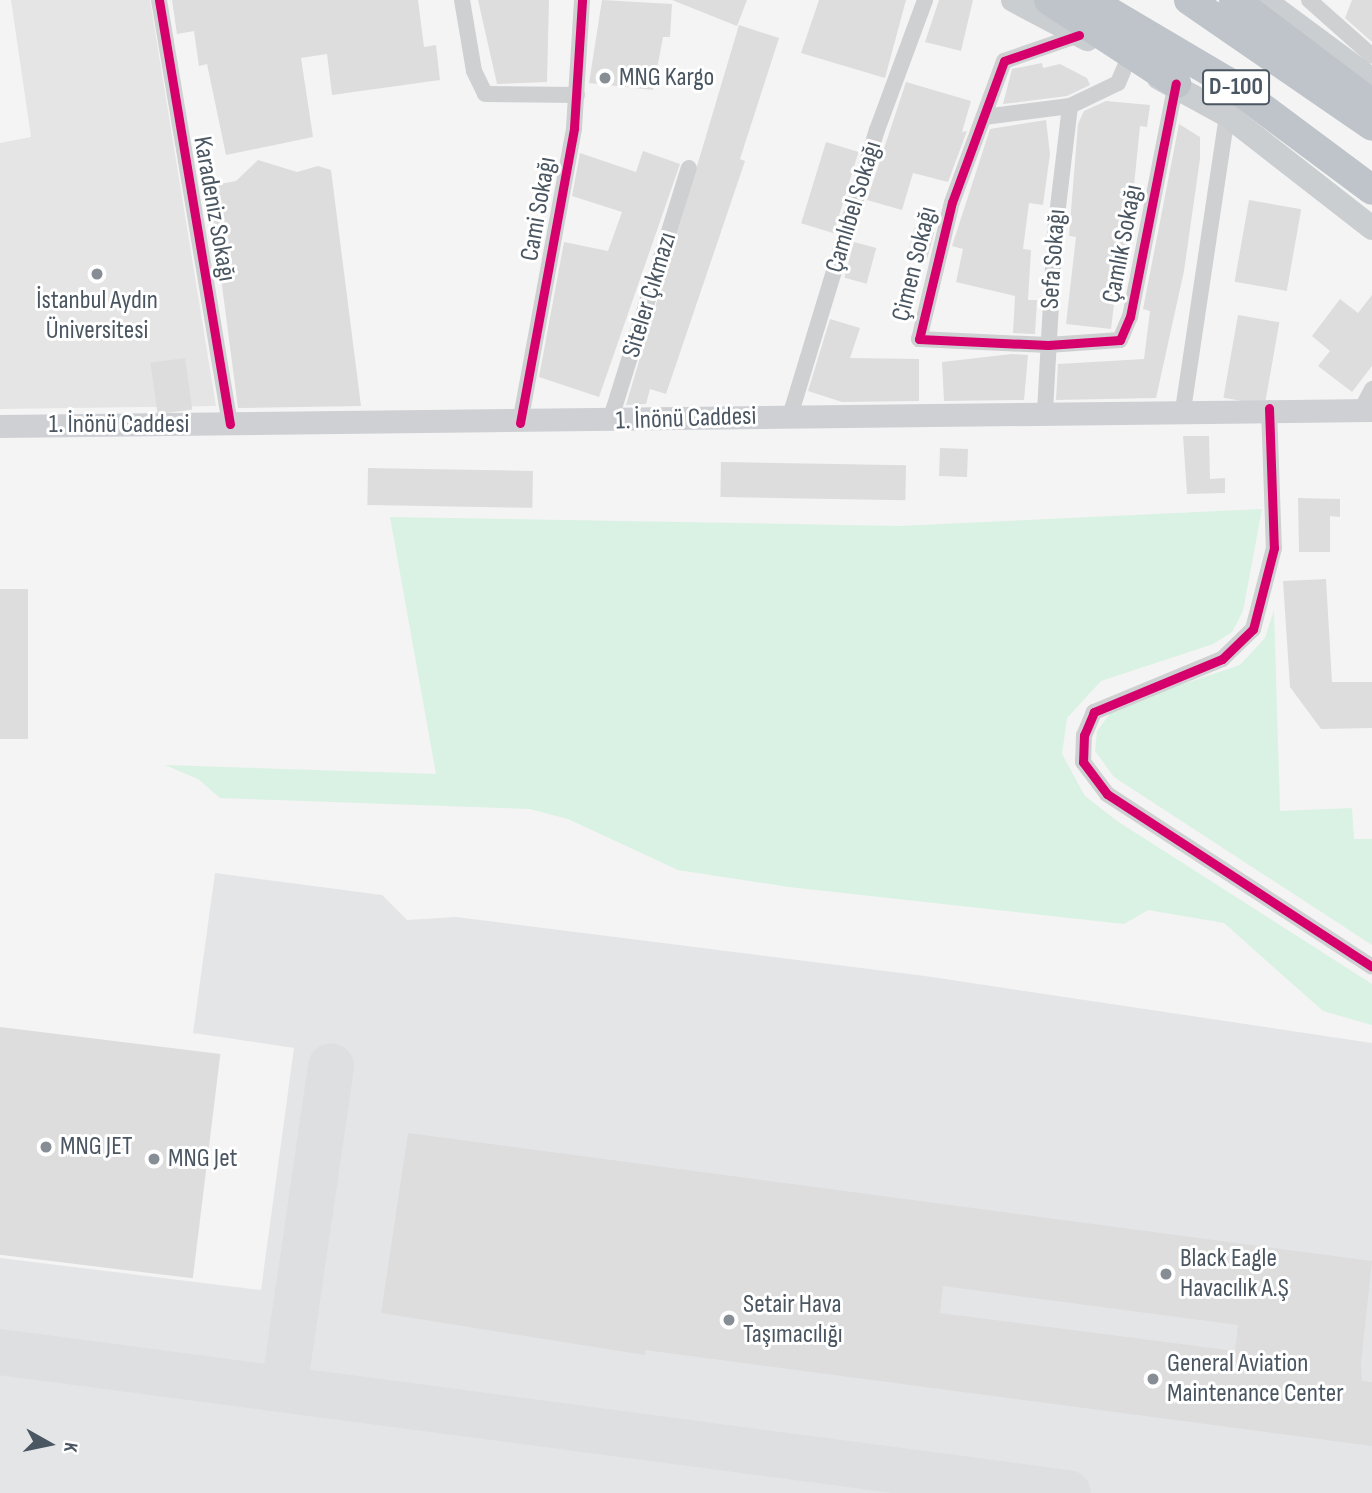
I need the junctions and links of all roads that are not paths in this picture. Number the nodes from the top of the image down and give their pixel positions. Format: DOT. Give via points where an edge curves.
graph roads {
  1 [pos="159,0"];
  2 [pos="462,0"];
  3 [pos="582,0"];
  4 [pos="925,0"];
  5 [pos="1013,0"];
  6 [pos="1049,0"];
  7 [pos="1089,0"];
  8 [pos="1189,0"];
  9 [pos="1234,0"];
  10 [pos="1264,0"];
  11 [pos="1309,0"];
  12 [pos="1334,0"];
  13 [pos="1330,18"];
  14 [pos="1079,35"];
  15 [pos="1372,56"];
  16 [pos="1127,62"];
  17 [pos="1372,80"];
  18 [pos="1176,83"];
  19 [pos="578,95"];
  20 [pos="1372,104"];
  21 [pos="1070,107"];
  22 [pos="1227,115"];
  23 [pos="984,117"];
  24 [pos="1372,125"];
  25 [pos="689,168"];
  26 [pos="1372,190"];
  27 [pos="1372,228"];
  28 [pos="1048,345"];
  29 [pos="1372,389"];
  30 [pos="1269,408"];
  31 [pos="1183,410"];
  32 [pos="1366,410"];
  33 [pos="1045,411"];
  34 [pos="790,416"];
  35 [pos="610,421"];
  36 [pos="520,422"];
  37 [pos="230,424"];
  38 [pos="0,426"];
  39 [pos="1372,967"];
  1 -- 37 [label="street, Karadeniz Sokağı"];
  2 -- 19 [label="street" via="474,72 485,94"];
  3 -- 19 [label="street, Cami Sokağı"];
  4 -- 34 [label="street, Çamlıbel Sokağı" via="877,130"];
  5 -- 14 [label="main road"];
  6 -- 18 [label="highway"];
  7 -- 26 [label="highway, D-100" via="1226,81"];
  8 -- 24 [label="highway, D-100"];
  9 -- 20 [label="highway"];
  10 -- 17 [label="main road"];
  11 -- 13 [label="street"];
  12 -- 13 [label="street"];
  13 -- 15 [label="street"];
  14 -- 16 [label="main road"];
  14 -- 23 [label="street" via="1004,61"];
  16 -- 18 [label="main road"];
  16 -- 21 [label="street" via="1118,83"];
  18 -- 22 [label="main road"];
  18 -- 28 [label="street, Çamlık Sokağı" via="1130,317 1120,340"];
  19 -- 36 [label="street, Cami Sokağı" via="559,228"];
  21 -- 23 [label="street"];
  21 -- 28 [label="street, Sefa Sokağı"];
  22 -- 27 [label="main road"];
  22 -- 31 [label="street"];
  23 -- 28 [label="street, Çimen Sokağı" via="952,202 919,339"];
  25 -- 35 [label="street, Siteler Çıkmazı"];
  28 -- 33 [label="street, Sefa Sokağı"];
  29 -- 32 [label="street"];
  30 -- 31 [label="main road, 1. İnönü Caddesi"];
  30 -- 32 [label="main road, 1. İnönü Caddesi"];
  30 -- 39 [label="street" via="1274,548 1253,629 1222,659 1094,712 1084,735 1083,762 1107,794"];
  31 -- 33 [label="main road, 1. İnönü Caddesi"];
  33 -- 34 [label="main road, 1. İnönü Caddesi"];
  34 -- 35 [label="main road, 1. İnönü Caddesi"];
  35 -- 36 [label="main road, 1. İnönü Caddesi"];
  36 -- 37 [label="main road, 1. İnönü Caddesi"];
  37 -- 38 [label="main road, 1. İnönü Caddesi"];
}
